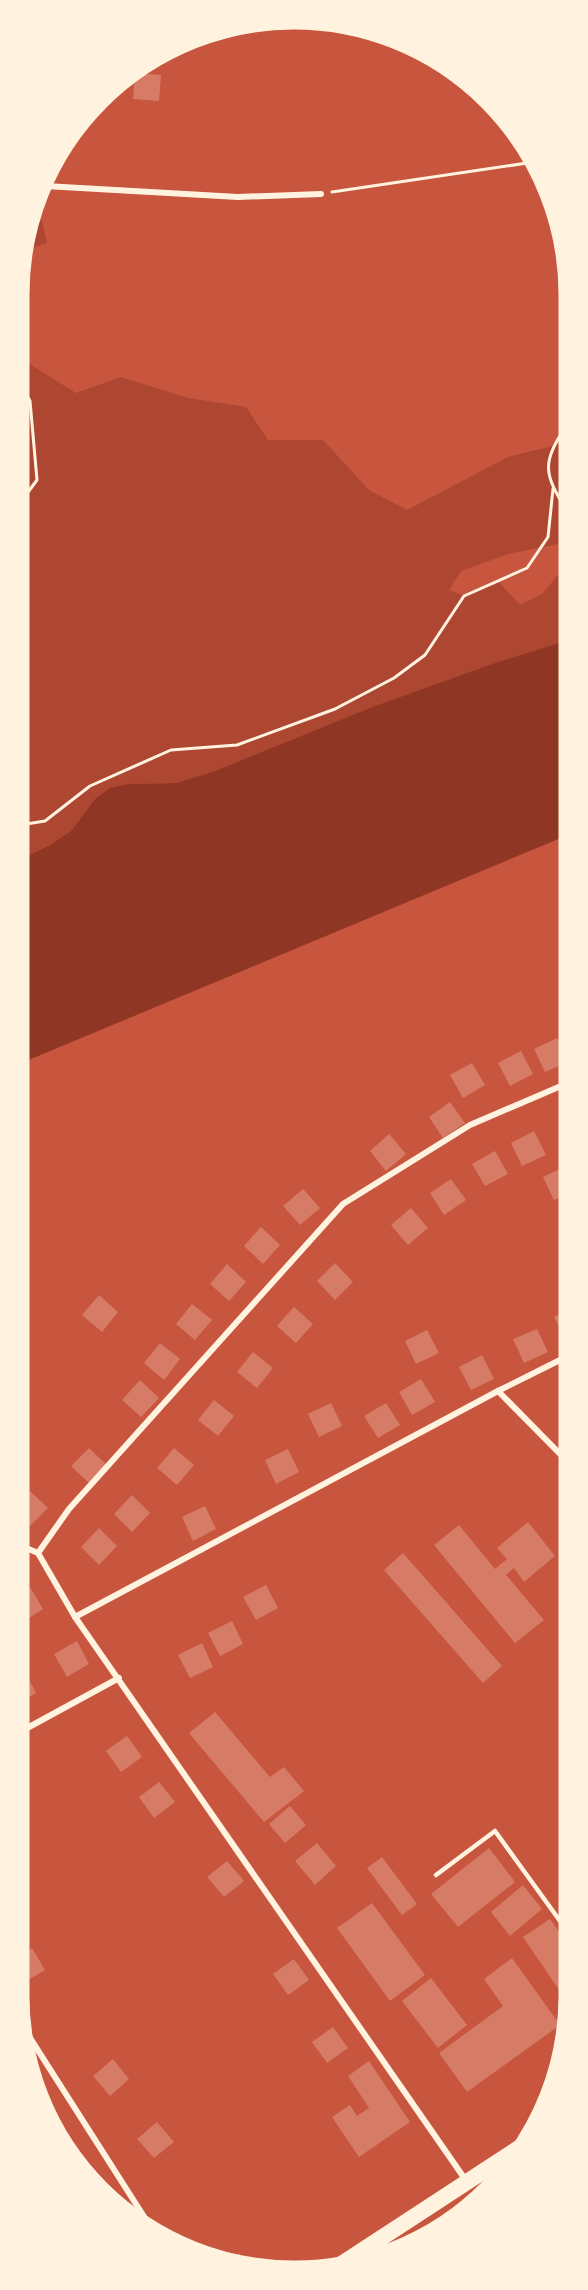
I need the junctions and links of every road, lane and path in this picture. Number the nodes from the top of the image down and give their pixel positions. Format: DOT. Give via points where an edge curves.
graph roads {
  1 [pos="525,163"];
  2 [pos="52,186"];
  3 [pos="321,194"];
  4 [pos="28,397"];
  5 [pos="560,439"];
  6 [pos="553,489"];
  7 [pos="28,492"];
  8 [pos="560,500"];
  9 [pos="28,824"];
  10 [pos="560,1086"];
  11 [pos="560,1360"];
  12 [pos="498,1390"];
  13 [pos="560,1454"];
  14 [pos="28,1549"];
  15 [pos="38,1553"];
  16 [pos="75,1617"];
  17 [pos="119,1678"];
  18 [pos="28,1728"];
  19 [pos="436,1875"];
  20 [pos="560,1921"];
  21 [pos="33,2043"];
  22 [pos="506,2156"];
  23 [pos="467,2182"];
  24 [pos="143,2215"];
  25 [pos="358,2253"];
  1 -- 3 [label="path"];
  2 -- 3 [label="street" via="238,197"];
  4 -- 7 [label="path" via="37,480"];
  5 -- 6 [label="path" via="548,462"];
  6 -- 8 [label="path"];
  6 -- 9 [label="path" via="548,537 527,568 464,596 425,655 394,678 334,709 237,745 171,750 90,786 45,821"];
  10 -- 15 [label="street" via="470,1125 343,1204 69,1509"];
  11 -- 12 [label="street"];
  12 -- 13 [label="street"];
  12 -- 16 [label="street"];
  14 -- 15 [label="street"];
  15 -- 16 [label="street"];
  16 -- 17 [label="street"];
  17 -- 18 [label="street"];
  17 -- 23 [label="street"];
  19 -- 20 [label="lane" via="495,1831"];
  21 -- 24 [label="street"];
  22 -- 23 [label="highway"];
  23 -- 25 [label="highway"];
}
